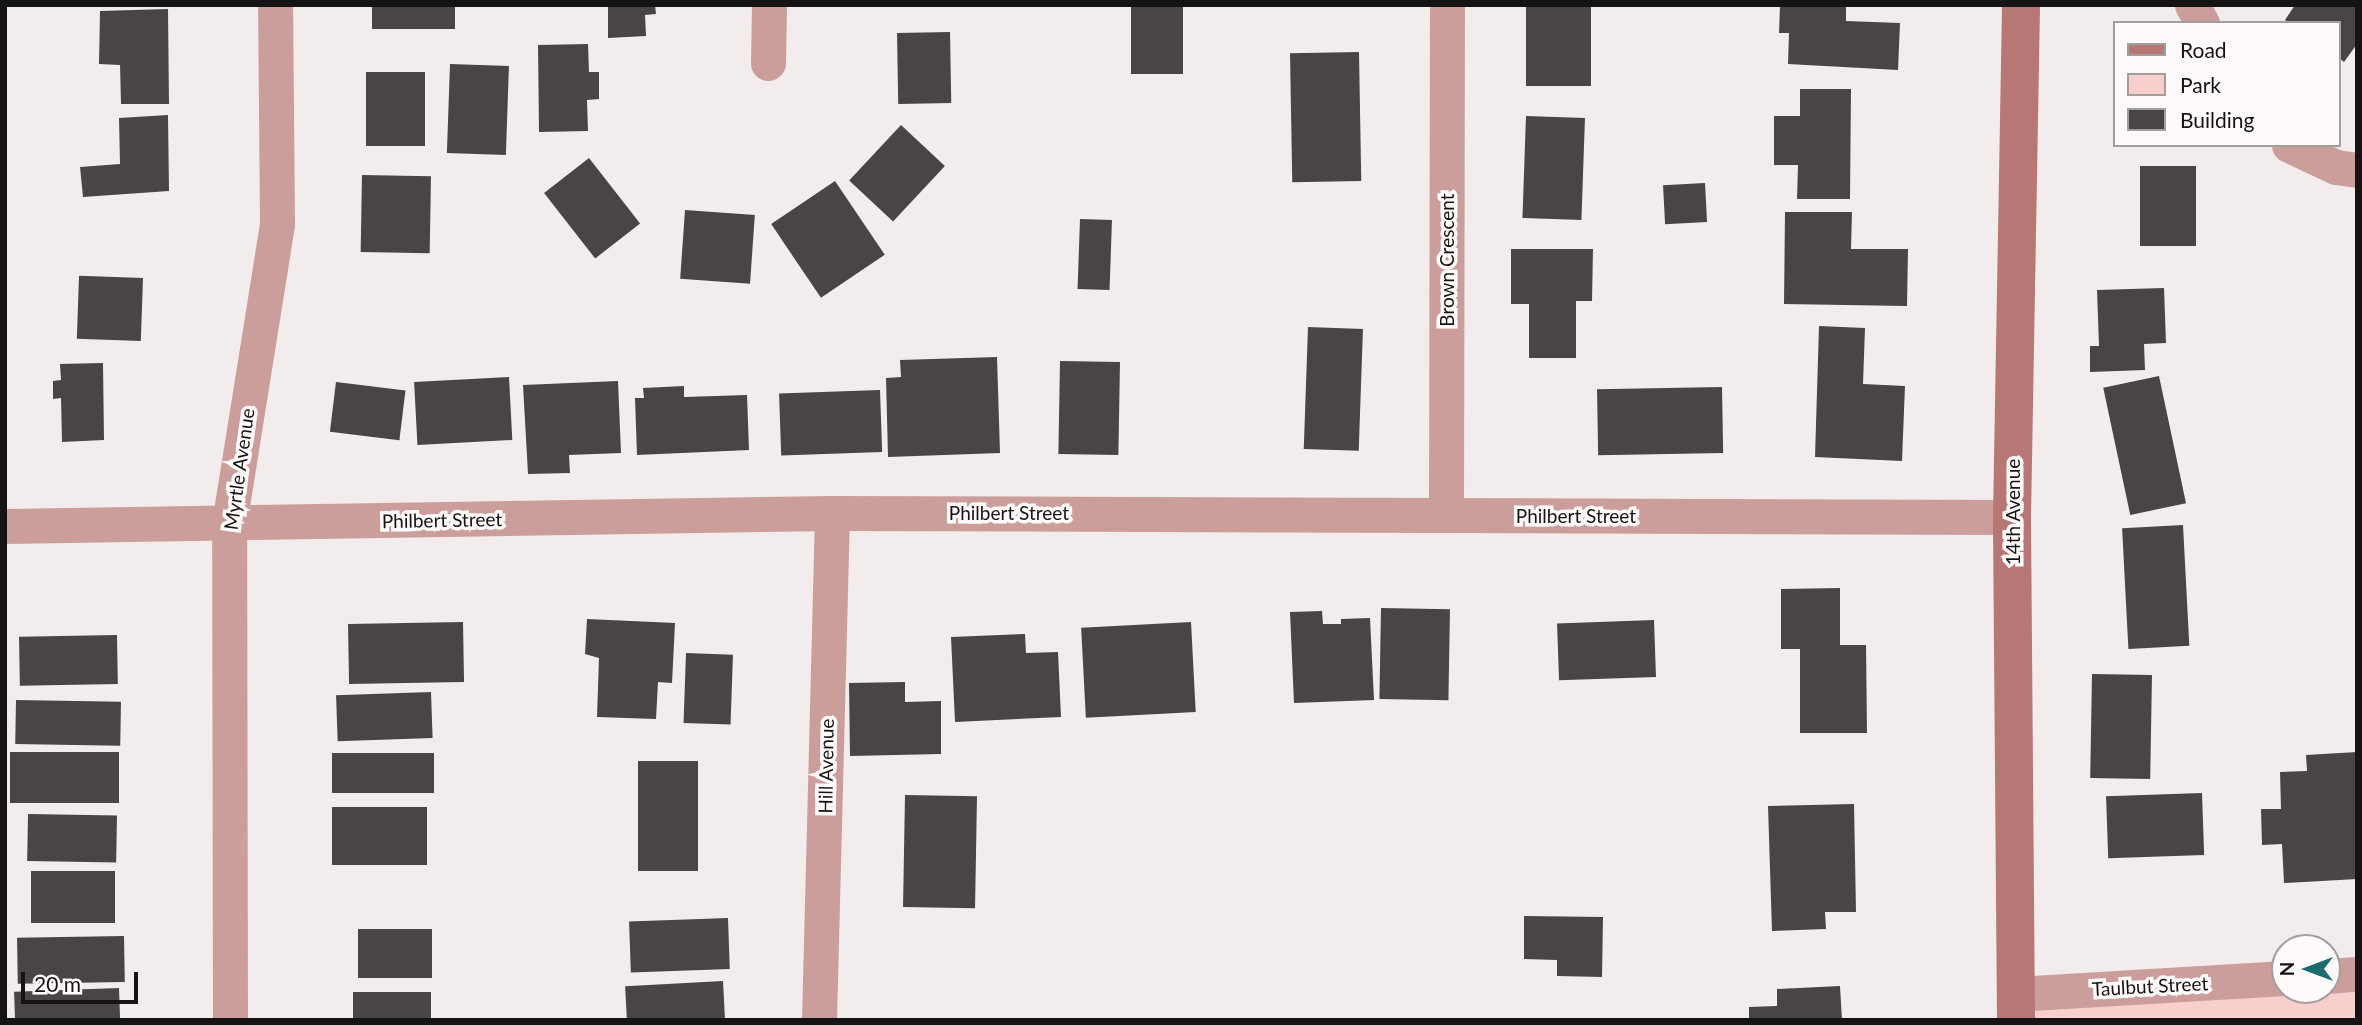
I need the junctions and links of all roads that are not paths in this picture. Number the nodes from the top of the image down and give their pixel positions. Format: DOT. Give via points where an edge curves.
graph roads {
  1 [pos="275,5"];
  2 [pos="769,5"];
  3 [pos="1447,5"];
  4 [pos="2021,5"];
  5 [pos="2192,5"];
  6 [pos="2201,21"];
  7 [pos="768,63"];
  8 [pos="2293,147"];
  9 [pos="2357,170"];
  10 [pos="832,513"];
  11 [pos="1446,515"];
  12 [pos="2012,517"];
  13 [pos="229,524"];
  14 [pos="5,526"];
  15 [pos="2271,980"];
  16 [pos="2016,1007"];
  17 [pos="230,1020"];
  18 [pos="819,1020"];
  1 -- 13 [label="street, Myrtle Avenue" via="277,224"];
  2 -- 7 [label="street"];
  3 -- 11 [label="street, Brown Crescent"];
  4 -- 12 [label="street, 14th Avenue"];
  5 -- 6 [label="street"];
  8 -- 9 [label="street" via="2336,167"];
  10 -- 11 [label="street, Philbert Street"];
  10 -- 13 [label="street, Philbert Street"];
  10 -- 18 [label="street, Hill Avenue"];
  11 -- 12 [label="street, Philbert Street"];
  12 -- 16 [label="street, 14th Avenue"];
  13 -- 14 [label="street, Philbert Street"];
  13 -- 17 [label="street, Myrtle Avenue"];
  15 -- 16 [label="street, Taulbut Street"];
}
